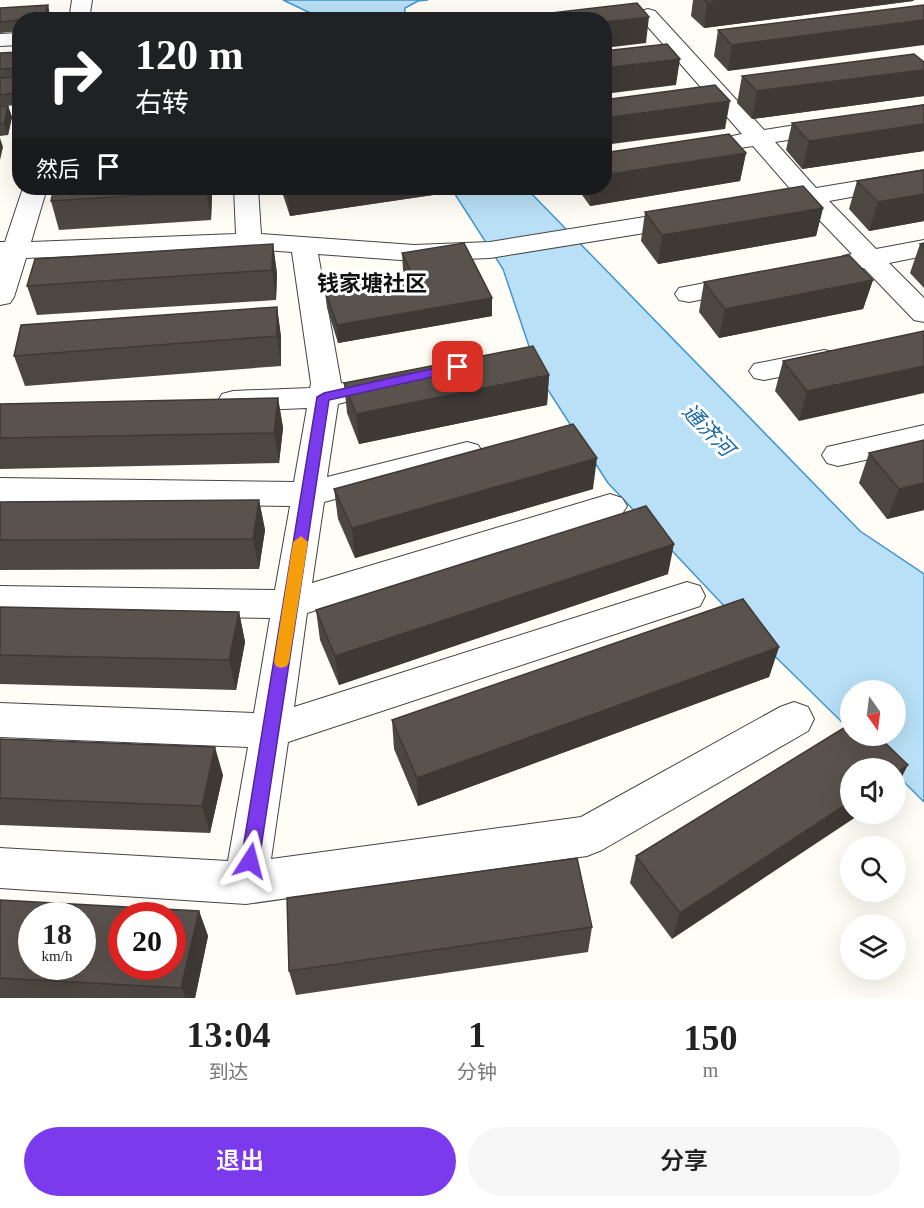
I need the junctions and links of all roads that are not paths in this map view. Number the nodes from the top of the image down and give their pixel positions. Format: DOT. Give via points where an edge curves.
graph roads {
  1 [pos="648,15"];
  2 [pos="924,112"];
  3 [pos="758,138"];
  4 [pos="723,144"];
  5 [pos="924,177"];
  6 [pos="32,195"];
  7 [pos="246,195"];
  8 [pos="810,196"];
  9 [pos="741,209"];
  10 [pos="706,215"];
  11 [pos="249,241"];
  12 [pos="304,245"];
  13 [pos="924,248"];
  14 [pos="8,250"];
  15 [pos="870,259"];
  16 [pos="825,267"];
  17 [pos="768,278"];
  18 [pos="689,294"];
  19 [pos="0,297"];
  20 [pos="924,314"];
  21 [pos="855,353"];
  22 [pos="764,371"];
  23 [pos="369,387"];
  24 [pos="324,397"];
  25 [pos="206,402"];
  26 [pos="924,436"];
  27 [pos="497,445"];
  28 [pos="838,455"];
  29 [pos="0,490"];
  30 [pos="308,494"];
  31 [pos="610,506"];
  32 [pos="687,597"];
  33 [pos="0,600"];
  34 [pos="291,604"];
  35 [pos="794,719"];
  36 [pos="0,720"];
  37 [pos="270,731"];
  38 [pos="0,868"];
  39 [pos="246,883"];
  1 -- 3 [label="street"];
  2 -- 3 [label="street"];
  3 -- 4 [label="street"];
  3 -- 8 [label="street"];
  5 -- 8 [label="street"];
  6 -- 14 [label="street"];
  7 -- 11 [label="street"];
  8 -- 9 [label="street"];
  8 -- 15 [label="street"];
  10 -- 12 [label="street" via="490,250 414,253"];
  11 -- 12 [label="street"];
  11 -- 14 [label="street"];
  12 -- 24 [label="street" via="326,383"];
  13 -- 15 [label="street"];
  14 -- 19 [label="street"];
  15 -- 16 [label="street"];
  15 -- 20 [label="street"];
  17 -- 18 [label="street"];
  21 -- 22 [label="street"];
  23 -- 24 [label="street"];
  24 -- 25 [label="street"];
  24 -- 30 [label="street"];
  26 -- 28 [label="street"];
  27 -- 30 [label="street"];
  29 -- 30 [label="street"];
  30 -- 34 [label="street"];
  31 -- 34 [label="street"];
  32 -- 37 [label="street"];
  33 -- 34 [label="street"];
  34 -- 37 [label="street"];
  35 -- 39 [label="street" via="587,836"];
  36 -- 37 [label="street"];
  37 -- 39 [label="street"];
  38 -- 39 [label="street"];
}
